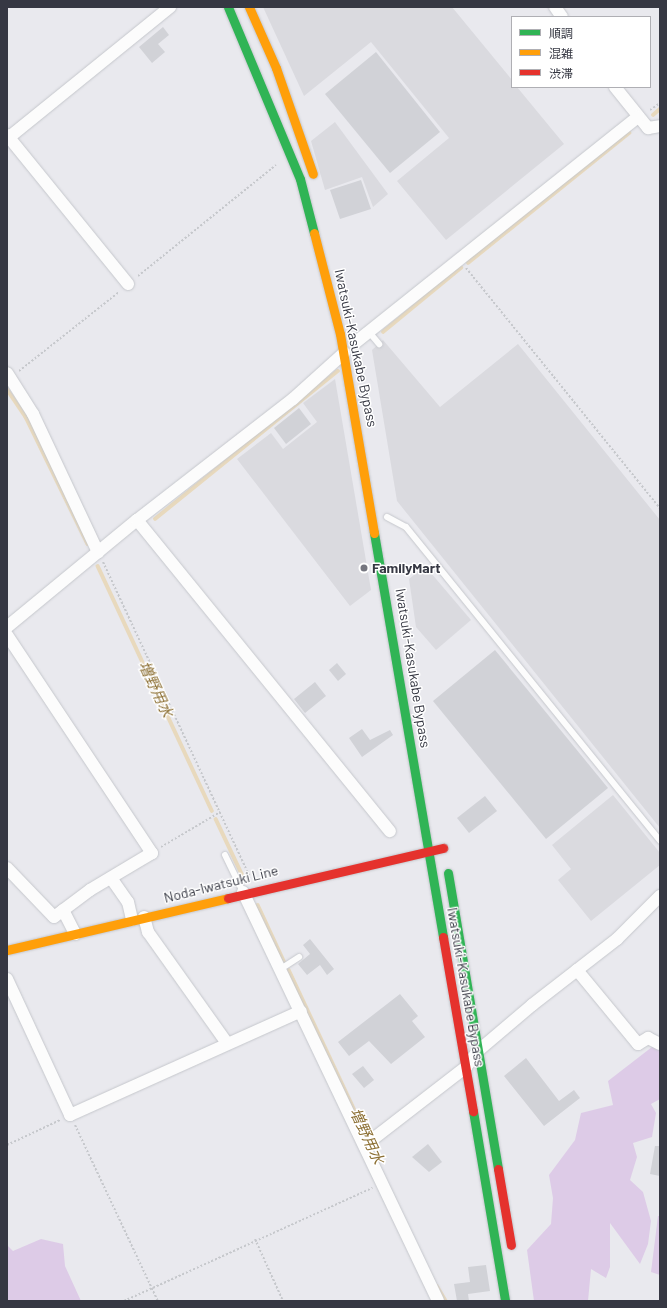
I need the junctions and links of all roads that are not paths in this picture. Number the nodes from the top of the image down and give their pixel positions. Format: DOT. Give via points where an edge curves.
graph roads {
  1 [pos="170,7"];
  2 [pos="228,7"];
  3 [pos="249,7"];
  4 [pos="554,7"];
  5 [pos="561,16"];
  6 [pos="616,88"];
  7 [pos="638,117"];
  8 [pos="660,126"];
  9 [pos="8,137"];
  10 [pos="316,183"];
  11 [pos="128,284"];
  12 [pos="352,327"];
  13 [pos="369,332"];
  14 [pos="379,344"];
  15 [pos="357,346"];
  16 [pos="344,353"];
  17 [pos="9,376"];
  18 [pos="385,504"];
  19 [pos="387,517"];
  20 [pos="137,520"];
  21 [pos="390,532"];
  22 [pos="98,552"];
  23 [pos="7,627"];
  24 [pos="7,635"];
  25 [pos="390,831"];
  26 [pos="660,841"];
  27 [pos="428,850"];
  28 [pos="444,852"];
  29 [pos="225,855"];
  30 [pos="7,868"];
  31 [pos="111,878"];
  32 [pos="243,892"];
  33 [pos="660,896"];
  34 [pos="64,910"];
  35 [pos="138,918"];
  36 [pos="74,934"];
  37 [pos="7,950"];
  38 [pos="299,957"];
  39 [pos="279,970"];
  40 [pos="577,970"];
  41 [pos="7,979"];
  42 [pos="301,1012"];
  43 [pos="227,1043"];
  44 [pos="660,1044"];
  45 [pos="479,1050"];
  46 [pos="466,1067"];
  47 [pos="373,1139"];
  48 [pos="513,1256"];
  49 [pos="438,1301"];
  50 [pos="505,1301"];
  1 -- 9 [label="street"];
  2 -- 16 [label="main road, Iwatsuki-Kasukabe Bypass" via="290,154 322,254"];
  3 -- 10 [label="main road" via="276,68"];
  4 -- 5 [label="street"];
  6 -- 7 [label="street"];
  7 -- 8 [label="street" via="648,128"];
  7 -- 13 [label="street"];
  9 -- 11 [label="street"];
  12 -- 15 [label="main road, Iwatsuki-Kasukabe Bypass"];
  13 -- 14 [label="lane"];
  13 -- 15 [label="street"];
  16 -- 20 [label="street" via="294,399"];
  16 -- 27 [label="main road, Iwatsuki-Kasukabe Bypass"];
  17 -- 22 [label="street" via="33,414"];
  18 -- 19 [label="main road"];
  19 -- 21 [label="main road"];
  19 -- 26 [label="lane" via="406,527"];
  20 -- 22 [label="street"];
  20 -- 25 [label="street"];
  22 -- 23 [label="street"];
  24 -- 31 [label="street" via="152,853"];
  27 -- 28 [label="main road, Noda-Iwatsuki Line"];
  27 -- 32 [label="main road, Noda-Iwatsuki Line"];
  27 -- 46 [label="main road, Iwatsuki-Kasukabe Bypass"];
  28 -- 45 [label="main road, Iwatsuki-Kasukabe Bypass"];
  29 -- 32 [label="lane"];
  30 -- 34 [label="street" via="54,917"];
  31 -- 34 [label="street"];
  31 -- 35 [label="street"];
  32 -- 35 [label="main road, Noda-Iwatsuki Line"];
  32 -- 39 [label="street"];
  33 -- 40 [label="street" via="617,939"];
  34 -- 36 [label="street"];
  35 -- 36 [label="main road, Noda-Iwatsuki Line"];
  35 -- 43 [label="street"];
  36 -- 37 [label="main road, Noda-Iwatsuki Line"];
  38 -- 39 [label="lane"];
  39 -- 42 [label="street"];
  40 -- 44 [label="street" via="638,1044 648,1038"];
  40 -- 45 [label="street"];
  41 -- 43 [label="street" via="70,1115"];
  42 -- 43 [label="street"];
  42 -- 49 [label="street"];
  45 -- 46 [label="street"];
  45 -- 48 [label="main road, Iwatsuki-Kasukabe Bypass"];
  46 -- 47 [label="street"];
  46 -- 50 [label="main road, Iwatsuki-Kasukabe Bypass"];
}
